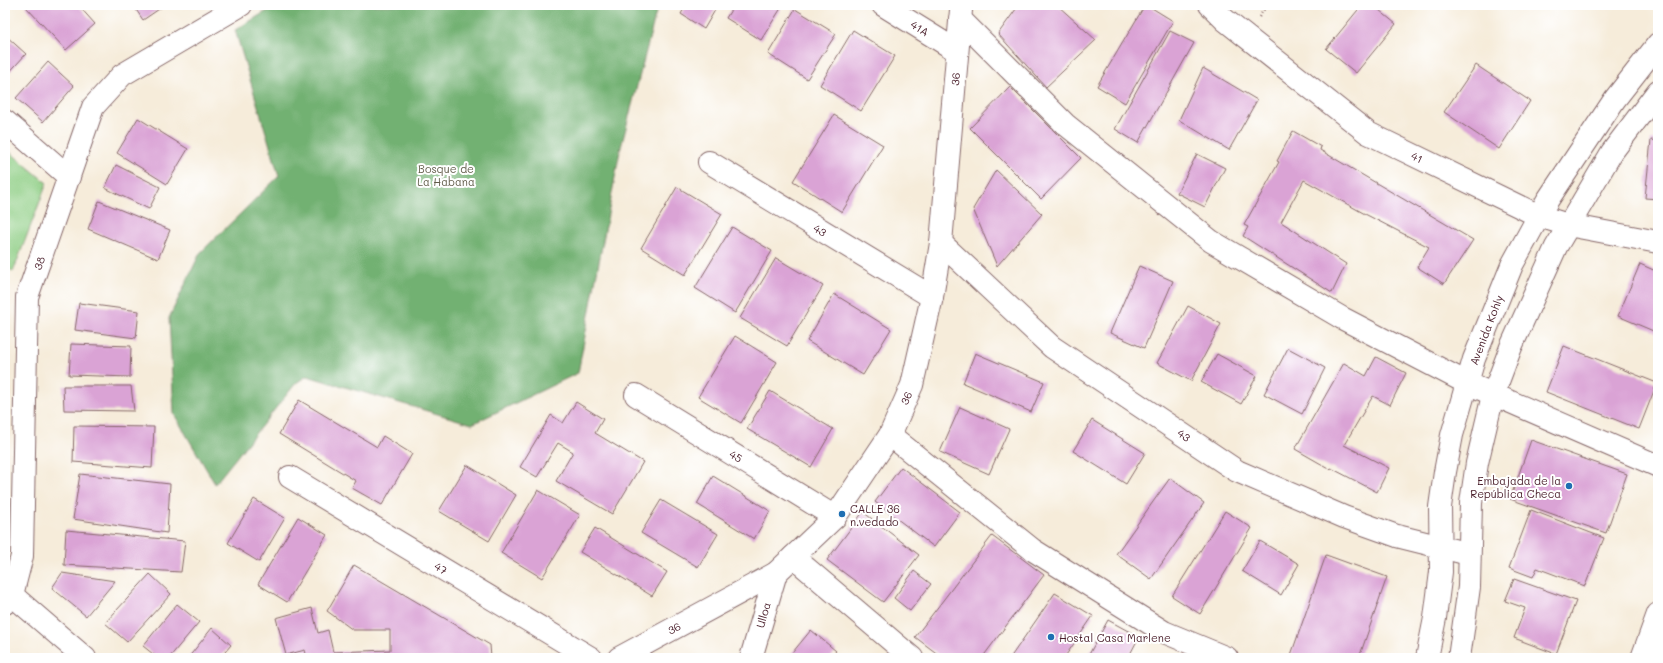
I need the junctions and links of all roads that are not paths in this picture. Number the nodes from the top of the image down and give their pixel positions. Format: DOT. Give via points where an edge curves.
graph roads {
  1 [pos="241,5"];
  2 [pos="883,5"];
  3 [pos="1210,5"];
  4 [pos="960,12"];
  5 [pos="1658,44"];
  6 [pos="957,51"];
  7 [pos="1651,67"];
  8 [pos="1658,91"];
  9 [pos="5,121"];
  10 [pos="709,162"];
  11 [pos="69,177"];
  12 [pos="1539,216"];
  13 [pos="1568,225"];
  14 [pos="1658,242"];
  15 [pos="941,243"];
  16 [pos="932,297"];
  17 [pos="1466,383"];
  18 [pos="636,395"];
  19 [pos="1493,395"];
  20 [pos="890,435"];
  21 [pos="1658,466"];
  22 [pos="290,477"];
  23 [pos="835,517"];
  24 [pos="1441,548"];
  25 [pos="1469,554"];
  26 [pos="793,557"];
  27 [pos="776,573"];
  28 [pos="7,596"];
  29 [pos="1658,614"];
  30 [pos="85,658"];
  31 [pos="591,658"];
  32 [pos="619,658"];
  33 [pos="751,658"];
  34 [pos="912,658"];
  35 [pos="1227,658"];
  36 [pos="1427,658"];
  37 [pos="1459,658"];
  38 [pos="1642,658"];
  1 -- 11 [label="street, 38" via="122,75 93,107"];
  2 -- 6 [label="street, 41A"];
  3 -- 12 [label="street, 41" via="1225,20 1368,133"];
  4 -- 6 [label="street, 36"];
  4 -- 17 [label="street" via="1065,124 1211,241 1342,318"];
  5 -- 7 [label="street, Avenida Kohly"];
  6 -- 15 [label="street, 36"];
  7 -- 12 [label="street, Avenida Kohly" via="1598,123"];
  8 -- 13 [label="street" via="1612,152"];
  9 -- 11 [label="street"];
  10 -- 16 [label="street, 43"];
  11 -- 28 [label="street, 38" via="27,297 22,556"];
  12 -- 13 [label="street, 41"];
  12 -- 17 [label="street, Avenida Kohly" via="1512,265"];
  13 -- 14 [label="street, 41"];
  13 -- 19 [label="street" via="1527,308"];
  15 -- 16 [label="street, 36"];
  15 -- 24 [label="street, 43" via="1052,347 1237,471 1344,517"];
  16 -- 20 [label="street, 36" via="912,385"];
  17 -- 19 [label="street"];
  17 -- 24 [label="street, Avenida Kohly" via="1445,472 1440,507"];
  18 -- 23 [label="street, 45"];
  19 -- 21 [label="street"];
  19 -- 25 [label="street" via="1476,463"];
  20 -- 23 [label="street, 36"];
  20 -- 35 [label="street" via="1033,550 1164,632"];
  22 -- 31 [label="street, 47"];
  23 -- 26 [label="street, 36"];
  24 -- 25 [label="street, 43"];
  24 -- 36 [label="street, Avenida Kohly" via="1441,572"];
  25 -- 37 [label="street" via="1469,587"];
  26 -- 27 [label="street, 36"];
  26 -- 34 [label="street"];
  27 -- 32 [label="street, 36"];
  27 -- 33 [label="street, Ulloa"];
  28 -- 30 [label="street"];
  29 -- 38 [label="street"];
}
